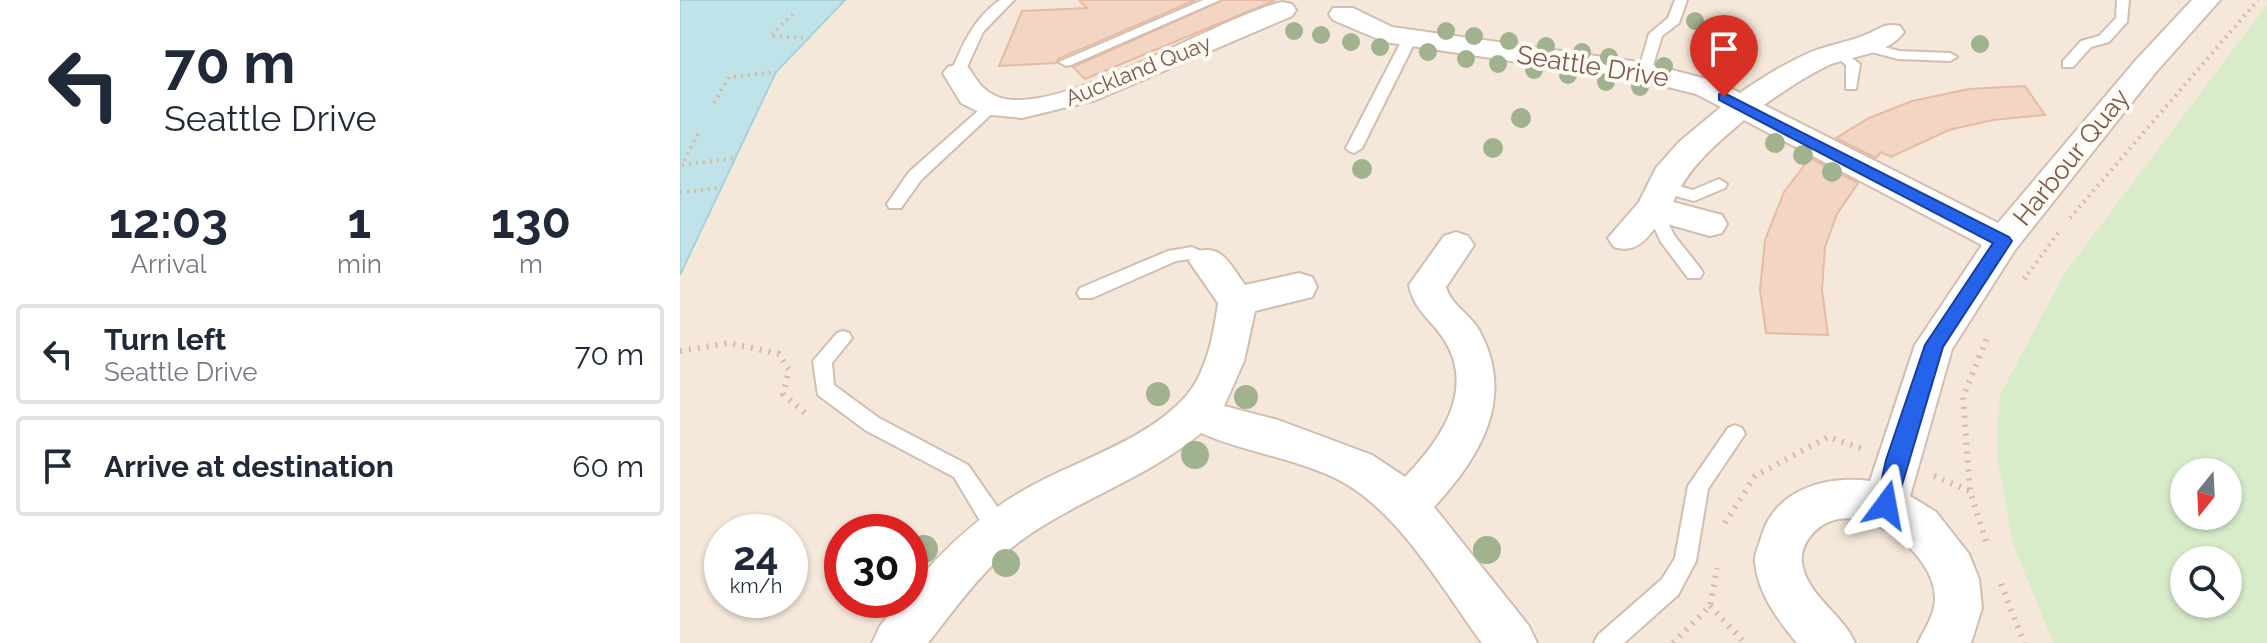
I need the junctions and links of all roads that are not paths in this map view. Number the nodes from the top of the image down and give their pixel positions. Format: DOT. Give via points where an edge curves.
graph roads {
  1 [pos="1008,0"];
  2 [pos="1214,0"];
  3 [pos="1681,0"];
  4 [pos="2123,0"];
  5 [pos="2207,0"];
  6 [pos="1280,5"];
  7 [pos="1334,13"];
  8 [pos="1890,32"];
  9 [pos="1410,38"];
  10 [pos="1850,49"];
  11 [pos="1950,57"];
  12 [pos="1066,62"];
  13 [pos="2068,64"];
  14 [pos="1886,66"];
  15 [pos="1645,72"];
  16 [pos="958,73"];
  17 [pos="1851,86"];
  18 [pos="992,106"];
  19 [pos="1742,106"];
  20 [pos="1354,148"];
  21 [pos="1719,184"];
  22 [pos="1658,198"];
  23 [pos="895,204"];
  24 [pos="1710,224"];
  25 [pos="1626,238"];
  26 [pos="2003,241"];
  27 [pos="1456,245"];
  28 [pos="1207,261"];
  29 [pos="1694,273"];
  30 [pos="1299,287"];
  31 [pos="1086,293"];
  32 [pos="1237,301"];
  33 [pos="843,338"];
  34 [pos="1198,413"];
  35 [pos="1735,434"];
  36 [pos="1407,505"];
  37 [pos="1886,505"];
  38 [pos="1001,528"];
  39 [pos="1810,637"];
  40 [pos="897,643"];
  41 [pos="1512,643"];
  42 [pos="1606,643"];
  43 [pos="1943,643"];
  1 -- 16 [label="lane" via="974,31"];
  2 -- 12 [label="lane"];
  3 -- 15 [label="lane" via="1674,20 1656,34"];
  4 -- 13 [label="lane" via="2122,19"];
  5 -- 26 [label="street, Harbour Quay"];
  6 -- 7 [label="street, Seattle Drive"];
  6 -- 18 [label="street, Auckland Quay" via="1075,97 1025,109"];
  7 -- 9 [label="street, Seattle Drive" via="1374,31"];
  8 -- 10 [label="street"];
  9 -- 15 [label="street, Seattle Drive"];
  9 -- 20 [label="lane"];
  10 -- 11 [label="lane"];
  10 -- 14 [label="street"];
  10 -- 17 [label="lane"];
  10 -- 19 [label="street" via="1780,79"];
  15 -- 19 [label="street, Seattle Drive" via="1707,88"];
  16 -- 18 [label="street" via="963,88"];
  18 -- 23 [label="lane" via="925,165"];
  19 -- 22 [label="street" via="1690,149"];
  19 -- 26 [label="street, Seattle Drive"];
  21 -- 22 [label="lane" via="1694,196"];
  22 -- 24 [label="street"];
  22 -- 25 [label="street"];
  22 -- 29 [label="lane" via="1667,238"];
  26 -- 37 [label="street, Harbour Quay" via="1934,345"];
  27 -- 36 [label="street" via="1427,285 1429,302 1464,337 1475,367 1469,426 1446,465"];
  28 -- 31 [label="lane" via="1192,253 1174,255"];
  28 -- 32 [label="street"];
  30 -- 32 [label="street"];
  32 -- 34 [label="street" via="1223,365"];
  33 -- 38 [label="lane" via="822,361 825,389 872,424 961,471"];
  34 -- 36 [label="street" via="1357,468"];
  34 -- 38 [label="street" via="1128,460 1041,501"];
  35 -- 42 [label="lane" via="1698,486 1685,561 1670,587"];
  36 -- 41 [label="street"];
  37 -- 39 [label="street" via="1860,498 1813,502 1783,532 1778,554 1781,578"];
  37 -- 43 [label="street" via="1931,537 1954,574 1960,603 1954,631"];
  38 -- 40 [label="street" via="973,552"];
}
